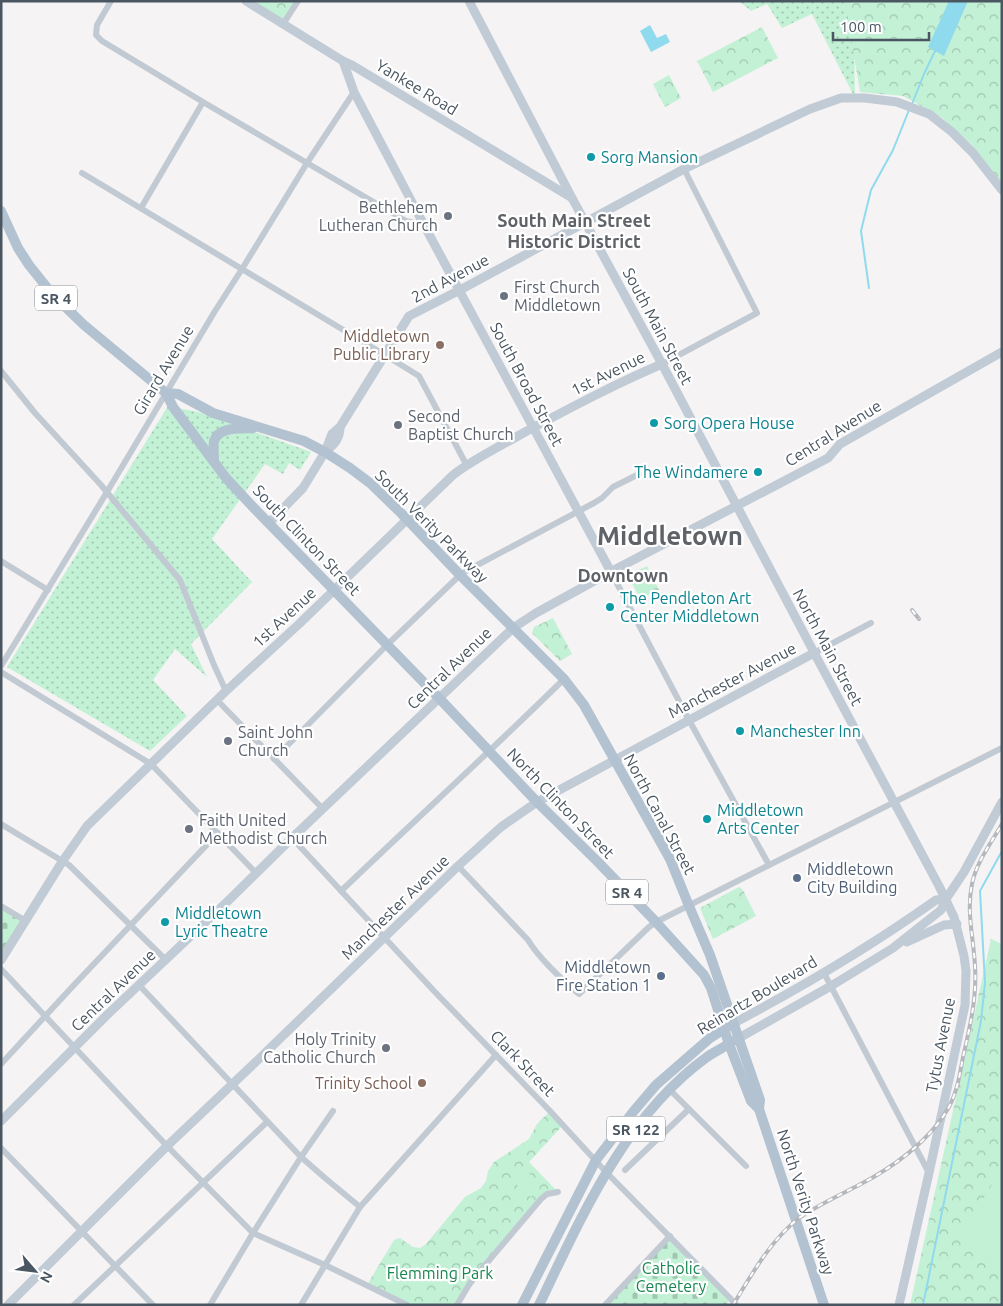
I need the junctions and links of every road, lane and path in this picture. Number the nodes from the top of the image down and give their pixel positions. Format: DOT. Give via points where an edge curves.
graph roads {
  1 [pos="111,1"];
  2 [pos="246,1"];
  3 [pos="298,1"];
  4 [pos="469,1"];
  5 [pos="283,24"];
  6 [pos="343,61"];
  7 [pos="354,92"];
  8 [pos="203,102"];
  9 [pos="307,163"];
  10 [pos="684,169"];
  11 [pos="82,173"];
  12 [pos="1002,190"];
  13 [pos="572,198"];
  14 [pos="141,208"];
  15 [pos="1,211"];
  16 [pos="585,223"];
  17 [pos="424,225"];
  18 [pos="242,269"];
  19 [pos="460,290"];
  20 [pos="1002,352"];
  21 [pos="385,355"];
  22 [pos="662,364"];
  23 [pos="1,371"];
  24 [pos="166,393"];
  25 [pos="262,428"];
  26 [pos="534,428"];
  27 [pos="325,452"];
  28 [pos="214,461"];
  29 [pos="466,464"];
  30 [pos="639,474"];
  31 [pos="107,492"];
  32 [pos="737,506"];
  33 [pos="578,511"];
  34 [pos="407,520"];
  35 [pos="269,523"];
  36 [pos="1,562"];
  37 [pos="611,572"];
  38 [pos="460,575"];
  39 [pos="48,590"];
  40 [pos="334,590"];
  41 [pos="871,622"];
  42 [pos="513,628"];
  43 [pos="387,645"];
  44 [pos="814,653"];
  45 [pos="1,666"];
  46 [pos="1,672"];
  47 [pos="564,679"];
  48 [pos="226,691"];
  49 [pos="439,698"];
  50 [pos="217,700"];
  51 [pos="689,720"];
  52 [pos="1002,748"];
  53 [pos="490,751"];
  54 [pos="274,759"];
  55 [pos="615,760"];
  56 [pos="151,764"];
  57 [pos="537,802"];
  58 [pos="894,802"];
  59 [pos="1002,802"];
  60 [pos="323,809"];
  61 [pos="1,824"];
  62 [pos="218,833"];
  63 [pos="292,838"];
  64 [pos="62,862"];
  65 [pos="769,865"];
  66 [pos="458,866"];
  67 [pos="256,873"];
  68 [pos="341,891"];
  69 [pos="946,899"];
  70 [pos="1,906"];
  71 [pos="689,906"];
  72 [pos="26,921"];
  73 [pos="656,922"];
  74 [pos="957,924"];
  75 [pos="131,926"];
  76 [pos="385,938"];
  77 [pos="893,948"];
  78 [pos="1,960"];
  79 [pos="166,960"];
  80 [pos="1,969"];
  81 [pos="824,973"];
  82 [pos="139,985"];
  83 [pos="831,986"];
  84 [pos="45,1017"];
  85 [pos="734,1023"];
  86 [pos="724,1029"];
  87 [pos="739,1038"];
  88 [pos="729,1044"];
  89 [pos="75,1048"];
  90 [pos="496,1055"];
  91 [pos="1,1064"];
  92 [pos="232,1084"];
  93 [pos="670,1090"];
  94 [pos="689,1110"];
  95 [pos="760,1110"];
  96 [pos="333,1111"];
  97 [pos="1,1121"];
  98 [pos="267,1122"];
  99 [pos="167,1146"];
  100 [pos="1,1148"];
  101 [pos="300,1157"];
  102 [pos="596,1160"];
  103 [pos="746,1166"];
  104 [pos="625,1170"];
  105 [pos="606,1172"];
  106 [pos="929,1173"];
  107 [pos="203,1182"];
  108 [pos="558,1192"];
  109 [pos="360,1207"];
  110 [pos="82,1230"];
  111 [pos="253,1232"];
  112 [pos="670,1236"];
  113 [pos="115,1265"];
  114 [pos="325,1265"];
  115 [pos="8,1305"];
  116 [pos="74,1305"];
  117 [pos="153,1305"];
  118 [pos="210,1305"];
  119 [pos="301,1305"];
  120 [pos="407,1305"];
  121 [pos="456,1305"];
  122 [pos="522,1305"];
  123 [pos="539,1305"];
  124 [pos="605,1305"];
  125 [pos="736,1305"];
  126 [pos="824,1305"];
  127 [pos="899,1305"];
  1 -- 8 [label="street" via="97,25 96,35"];
  2 -- 5 [label="street, Yankee Road"];
  3 -- 5 [label="street"];
  4 -- 13 [label="street, South Main Street"];
  5 -- 6 [label="street, Yankee Road"];
  6 -- 7 [label="street, South Broad Street"];
  6 -- 13 [label="street, Yankee Road"];
  7 -- 9 [label="street, Girard Avenue"];
  7 -- 17 [label="street, South Broad Street"];
  8 -- 9 [label="street"];
  8 -- 14 [label="street"];
  9 -- 17 [label="street" via="406,221"];
  9 -- 18 [label="street, Girard Avenue"];
  10 -- 12 [label="street, 2nd Avenue" via="810,109 841,98 865,98 897,102 929,114 973,153"];
  10 -- 16 [label="street, 2nd Avenue"];
  10 -- 22 [label="street, 1st Avenue" via="757,313"];
  11 -- 14 [label="street"];
  13 -- 16 [label="street, South Main Street"];
  14 -- 18 [label="street"];
  15 -- 24 [label="main road, South Verity Parkway / SR 4" via="18,248 52,295"];
  16 -- 19 [label="street, 2nd Avenue"];
  16 -- 22 [label="street, South Main Street"];
  17 -- 19 [label="street, South Broad Street"];
  18 -- 21 [label="street"];
  18 -- 24 [label="street, Girard Avenue"];
  19 -- 21 [label="street, 2nd Avenue" via="409,316"];
  19 -- 26 [label="street, South Broad Street"];
  20 -- 32 [label="street, Central Avenue" via="840,444 828,458"];
  21 -- 27 [label="street, 2nd Avenue" via="340,427 340,435"];
  21 -- 29 [label="street" via="419,376"];
  22 -- 26 [label="street, 1st Avenue"];
  22 -- 32 [label="street, South Main Street"];
  23 -- 31 [label="street" via="35,414"];
  24 -- 25 [label="main road, South Verity Parkway / SR 4" via="178,394 213,413"];
  24 -- 28 [label="main road, South Clinton Street / SR 4" via="173,408"];
  24 -- 31 [label="street, Girard Avenue"];
  25 -- 27 [label="main road, South Verity Parkway / SR 4" via="304,441"];
  25 -- 28 [label="main road" via="224,431 214,443"];
  26 -- 29 [label="street, 1st Avenue"];
  26 -- 33 [label="street, South Broad Street"];
  27 -- 34 [label="main road, South Verity Parkway / SR 4" via="370,483"];
  27 -- 35 [label="street, 2nd Avenue" via="303,488"];
  28 -- 35 [label="main road, South Clinton Street / SR 4"];
  29 -- 34 [label="street, 1st Avenue"];
  30 -- 33 [label="street" via="613,486 599,500"];
  31 -- 39 [label="street, Girard Avenue"];
  31 -- 48 [label="street" via="180,580"];
  32 -- 37 [label="street, Central Avenue"];
  32 -- 44 [label="street, North Main Street"];
  33 -- 37 [label="street, South Broad Street"];
  33 -- 38 [label="street"];
  34 -- 38 [label="main road, South Verity Parkway / SR 4"];
  34 -- 40 [label="street, 1st Avenue"];
  35 -- 40 [label="main road, South Clinton Street / SR 4"];
  36 -- 39 [label="street"];
  37 -- 42 [label="street, Central Avenue"];
  37 -- 51 [label="street, South Broad Street"];
  38 -- 42 [label="main road, South Verity Parkway / SR 4"];
  38 -- 43 [label="street"];
  39 -- 45 [label="street, Girard Avenue"];
  40 -- 43 [label="main road, South Clinton Street / SR 4"];
  40 -- 48 [label="street, 1st Avenue"];
  41 -- 44 [label="street, Manchester Avenue"];
  42 -- 47 [label="main road, North Canal Street / SR 4"];
  42 -- 49 [label="street, Central Avenue"];
  43 -- 49 [label="main road, South Clinton Street / SR 4"];
  43 -- 54 [label="street"];
  44 -- 51 [label="street, Manchester Avenue"];
  44 -- 58 [label="street, North Main Street"];
  46 -- 56 [label="street"];
  47 -- 53 [label="street"];
  47 -- 55 [label="main road, North Canal Street / SR 4" via="584,705"];
  48 -- 50 [label="street, 1st Avenue"];
  49 -- 53 [label="main road, North Clinton Street / SR 4"];
  49 -- 60 [label="street, Central Avenue"];
  50 -- 54 [label="street"];
  50 -- 56 [label="street, 1st Avenue"];
  51 -- 55 [label="street, Manchester Avenue"];
  51 -- 65 [label="street, South Broad Street"];
  52 -- 58 [label="street"];
  53 -- 57 [label="main road, North Clinton Street / SR 4"];
  53 -- 68 [label="street"];
  54 -- 60 [label="street"];
  55 -- 57 [label="street, Manchester Avenue"];
  55 -- 71 [label="main road, North Canal Street / SR 4" via="670,859"];
  56 -- 62 [label="street"];
  56 -- 64 [label="street, 1st Avenue" via="87,826"];
  57 -- 66 [label="street, Manchester Avenue" via="501,826"];
  57 -- 73 [label="main road, North Clinton Street / SR 4"];
  58 -- 65 [label="street"];
  58 -- 69 [label="street, Tytus Avenue"];
  59 -- 69 [label="street, Reinartz Boulevard / SR 122"];
  60 -- 63 [label="street, Central Avenue"];
  61 -- 64 [label="street"];
  62 -- 67 [label="street"];
  62 -- 75 [label="street"];
  63 -- 67 [label="street, Central Avenue"];
  63 -- 68 [label="street, Clark Street"];
  64 -- 72 [label="street, 1st Avenue"];
  64 -- 75 [label="street" via="69,865"];
  65 -- 71 [label="street"];
  66 -- 73 [label="street" via="533,949 579,994"];
  66 -- 76 [label="street, Manchester Avenue"];
  67 -- 79 [label="street, Central Avenue"];
  68 -- 76 [label="street, Clark Street"];
  69 -- 74 [label="street, Tytus Avenue"];
  69 -- 77 [label="street, Reinartz Boulevard / SR 122" via="941,910"];
  69 -- 81 [label="street, Reinartz Boulevard" via="936,900"];
  70 -- 72 [label="street"];
  71 -- 73 [label="street"];
  71 -- 85 [label="main road, North Canal Street / SR 4"];
  72 -- 78 [label="street, 1st Avenue"];
  73 -- 86 [label="main road, North Clinton Street / SR 4" via="706,978"];
  74 -- 77 [label="street" via="944,925"];
  74 -- 106 [label="street, Tytus Avenue" via="966,971 965,1005"];
  75 -- 79 [label="street"];
  75 -- 84 [label="street"];
  76 -- 90 [label="street, Clark Street"];
  76 -- 92 [label="street, Manchester Avenue"];
  77 -- 83 [label="street, Reinartz Boulevard / SR 122"];
  79 -- 82 [label="street, Central Avenue"];
  80 -- 84 [label="street"];
  81 -- 83 [label="street"];
  81 -- 85 [label="street, Reinartz Boulevard"];
  82 -- 89 [label="street, Central Avenue"];
  82 -- 92 [label="street"];
  83 -- 87 [label="street, Reinartz Boulevard / SR 122"];
  83 -- 106 [label="street"];
  84 -- 89 [label="street"];
  84 -- 91 [label="street"];
  85 -- 86 [label="main road, Reinartz Boulevard"];
  85 -- 87 [label="main road, North Canal Street / SR 4"];
  86 -- 88 [label="main road, North Verity Parkway / SR 4"];
  86 -- 102 [label="main road, Reinartz Boulevard" via="656,1085"];
  87 -- 88 [label="main road, Reinartz Boulevard / SR 122"];
  87 -- 95 [label="main road, North Verity Parkway / SR 4" via="760,1100"];
  88 -- 93 [label="main road, Reinartz Boulevard / SR 122" via="706,1058"];
  88 -- 95 [label="main road, North Verity Parkway / SR 4" via="751,1100"];
  89 -- 97 [label="street, Central Avenue"];
  89 -- 99 [label="street"];
  90 -- 102 [label="street, Clark Street"];
  90 -- 109 [label="street"];
  92 -- 98 [label="street"];
  92 -- 99 [label="street, Manchester Avenue"];
  93 -- 94 [label="street"];
  93 -- 105 [label="main road, Reinartz Boulevard / SR 122" via="625,1143"];
  94 -- 103 [label="street"];
  94 -- 104 [label="street"];
  95 -- 126 [label="main road, North Verity Parkway / SR 4"];
  96 -- 101 [label="street"];
  98 -- 101 [label="street"];
  98 -- 107 [label="street"];
  99 -- 107 [label="street"];
  99 -- 110 [label="street, Manchester Avenue"];
  100 -- 110 [label="street"];
  101 -- 109 [label="street"];
  101 -- 111 [label="street"];
  102 -- 105 [label="street, Clark Street"];
  102 -- 122 [label="main road, Reinartz Boulevard"];
  105 -- 112 [label="street, Clark Street"];
  105 -- 123 [label="main road, Reinartz Boulevard / SR 122"];
  106 -- 127 [label="street, Tytus Avenue"];
  107 -- 111 [label="street"];
  107 -- 113 [label="street"];
  108 -- 121 [label="street" via="541,1199 470,1283"];
  109 -- 114 [label="street"];
  110 -- 113 [label="street"];
  110 -- 115 [label="street, Manchester Avenue"];
  111 -- 114 [label="street"];
  111 -- 118 [label="street"];
  112 -- 124 [label="street"];
  112 -- 125 [label="street, Clark Street"];
  113 -- 116 [label="street"];
  113 -- 117 [label="street"];
  114 -- 119 [label="street"];
  114 -- 120 [label="street"];
}
